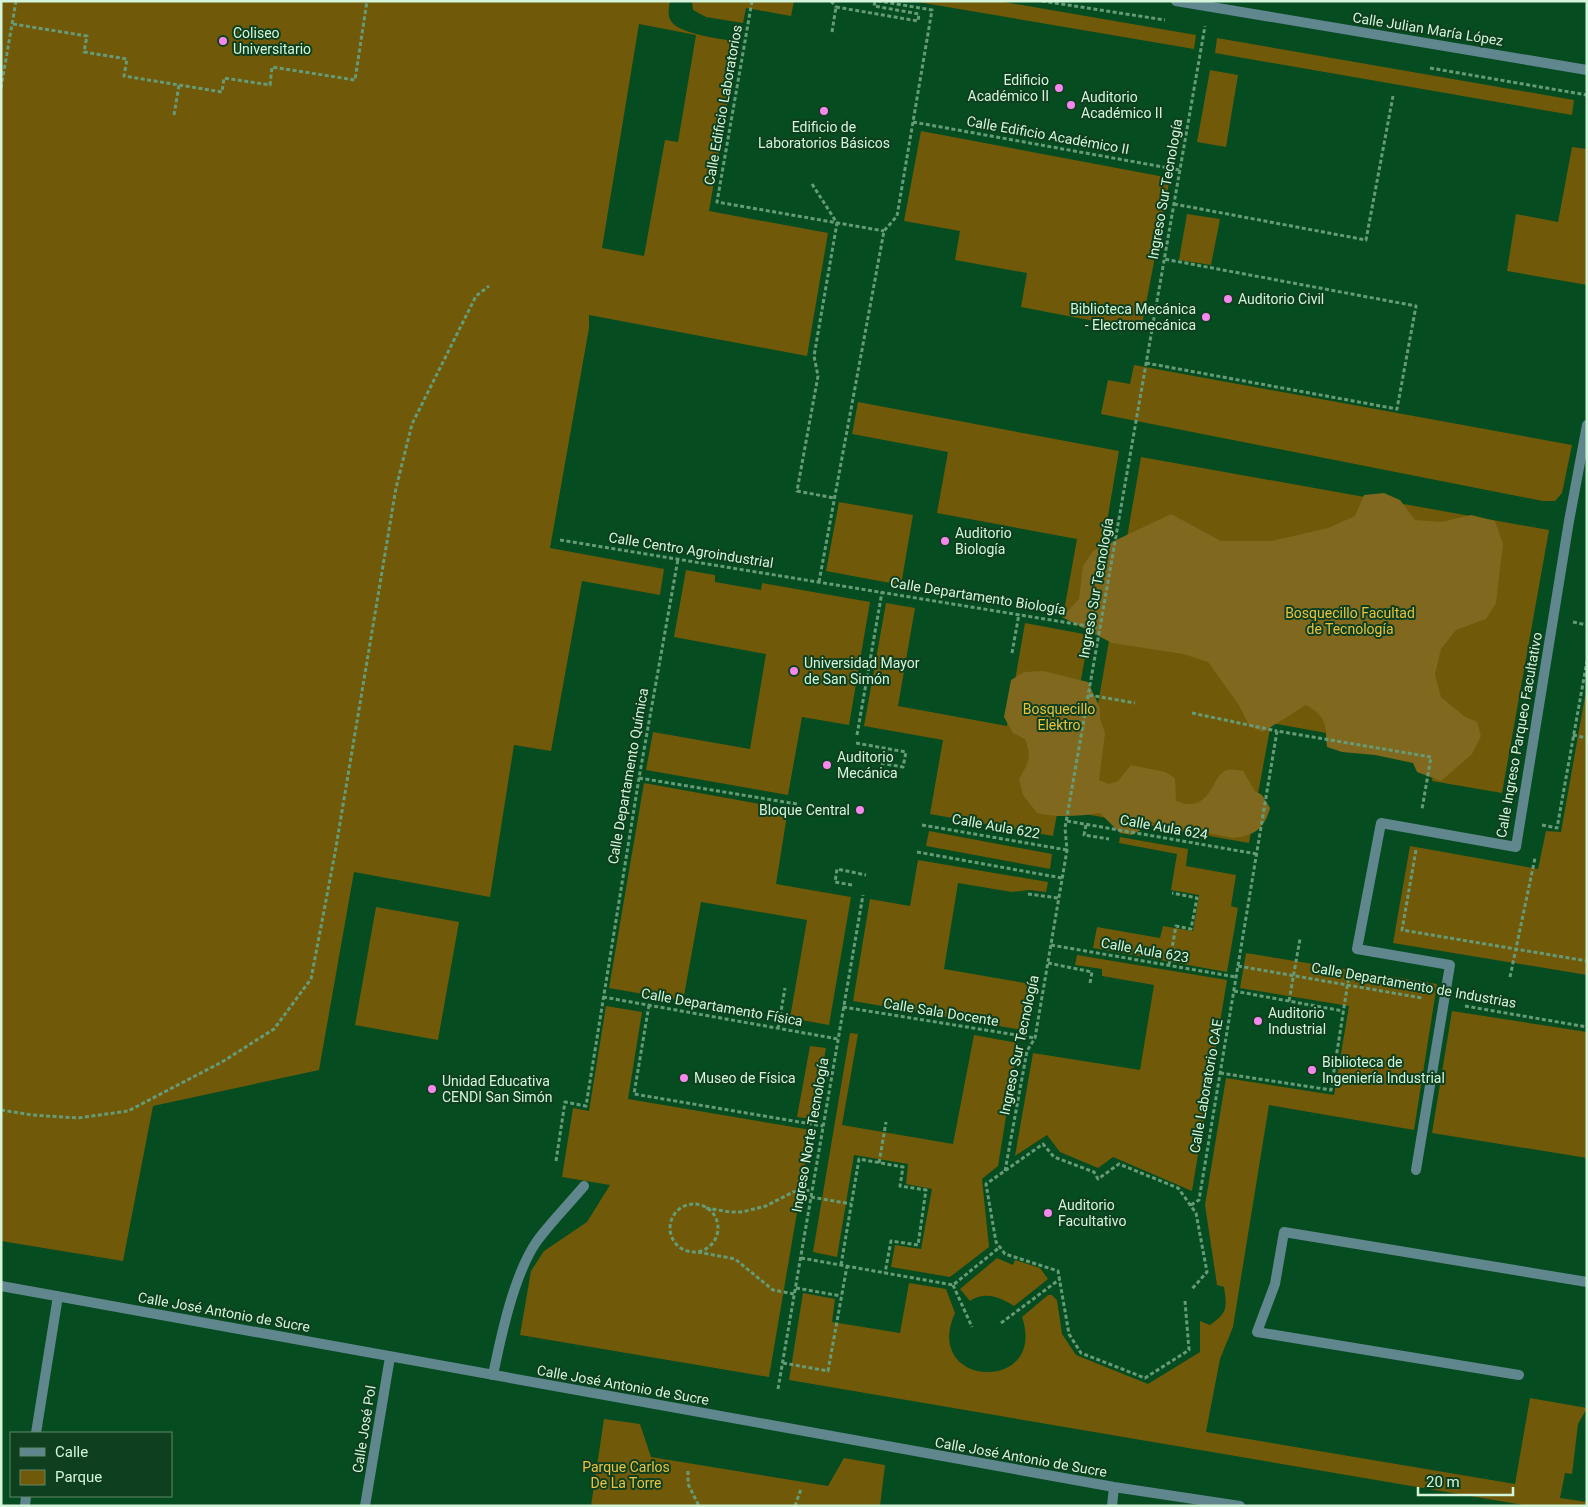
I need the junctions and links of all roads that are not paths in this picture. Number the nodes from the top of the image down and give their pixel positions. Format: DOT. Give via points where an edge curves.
graph roads {
  1 [pos="1176,1"];
  2 [pos="1587,70"];
  3 [pos="1587,425"];
  4 [pos="1416,1170"];
  5 [pos="584,1186"];
  6 [pos="1587,1282"];
  7 [pos="1,1286"];
  8 [pos="58,1296"];
  9 [pos="390,1357"];
  10 [pos="493,1375"];
  11 [pos="1519,1375"];
  12 [pos="36,1432"];
  13 [pos="1114,1487"];
  14 [pos="366,1506"];
  15 [pos="1112,1506"];
  16 [pos="1240,1506"];
  1 -- 2 [label="street, Calle Julian María López"];
  3 -- 4 [label="street, Calle Ingreso Parqueo Facultativo" via="1516,846 1381,823 1358,949 1450,965"];
  5 -- 10 [label="street" via="536,1242 521,1272 502,1332"];
  6 -- 11 [label="street" via="1284,1232 1275,1284 1257,1332"];
  7 -- 8 [label="street, Calle José Antonio de Sucre"];
  8 -- 9 [label="street, Calle José Antonio de Sucre"];
  8 -- 12 [label="street"];
  9 -- 10 [label="street, Calle José Antonio de Sucre"];
  9 -- 14 [label="street, Calle José Pol"];
  10 -- 13 [label="street, Calle José Antonio de Sucre"];
  13 -- 15 [label="street"];
  13 -- 16 [label="street, Calle José Antonio de Sucre"];
}
